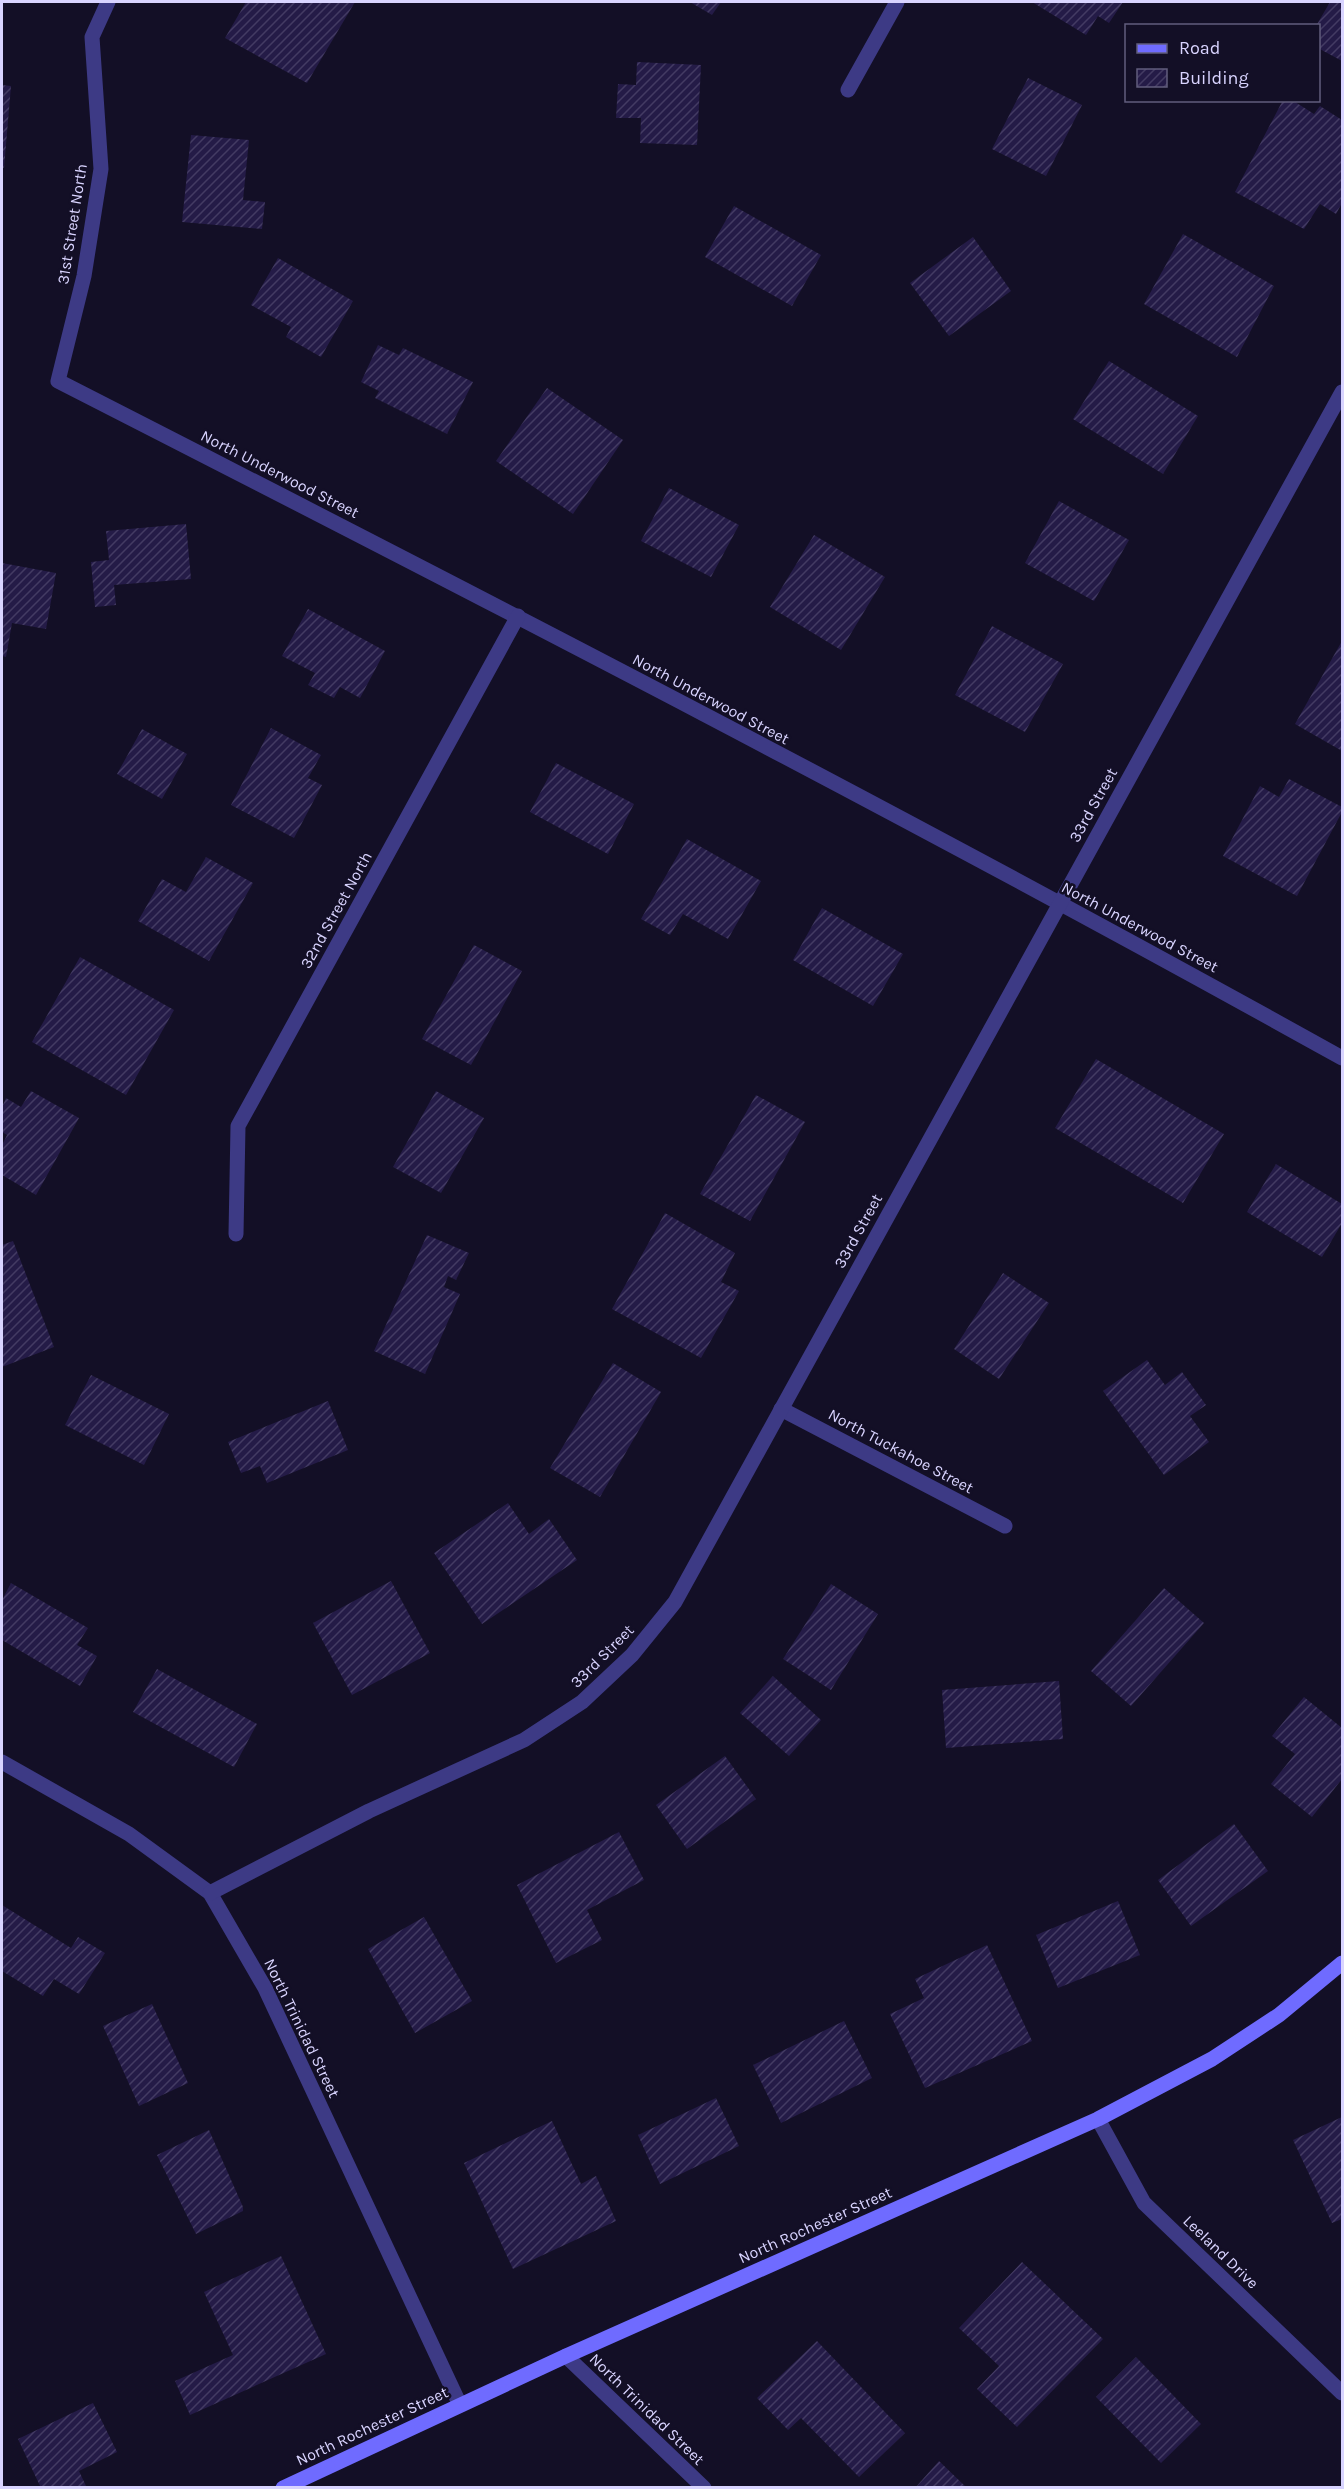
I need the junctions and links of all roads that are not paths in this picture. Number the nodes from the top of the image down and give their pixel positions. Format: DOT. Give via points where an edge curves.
graph roads {
  1 [pos="108,2"];
  2 [pos="897,2"];
  3 [pos="848,90"];
  4 [pos="58,381"];
  5 [pos="1342,392"];
  6 [pos="518,616"];
  7 [pos="1059,904"];
  8 [pos="1342,1058"];
  9 [pos="236,1234"];
  10 [pos="781,1409"];
  11 [pos="1005,1526"];
  12 [pos="2,1762"];
  13 [pos="210,1893"];
  14 [pos="1342,1963"];
  15 [pos="1098,2119"];
  16 [pos="566,2356"];
  17 [pos="1342,2393"];
  18 [pos="460,2405"];
  19 [pos="283,2487"];
  20 [pos="704,2487"];
  1 -- 4 [label="street, 31st Street North" via="92,37 101,169 84,276"];
  2 -- 3 [label="street"];
  4 -- 6 [label="street, North Underwood Street"];
  5 -- 7 [label="street, 33rd Street"];
  6 -- 7 [label="street, North Underwood Street"];
  6 -- 9 [label="street, 32nd Street North" via="238,1126"];
  7 -- 8 [label="street, North Underwood Street"];
  7 -- 10 [label="street, 33rd Street"];
  10 -- 11 [label="street, North Tuckahoe Street"];
  10 -- 13 [label="street, 33rd Street" via="675,1602 632,1655 582,1702 524,1740 369,1811"];
  12 -- 13 [label="street, North Trinidad Street" via="129,1834"];
  13 -- 18 [label="street, North Trinidad Street" via="265,1988"];
  14 -- 15 [label="street, North Rochester Street" via="1279,2015 1212,2059"];
  15 -- 16 [label="street, North Rochester Street"];
  15 -- 17 [label="street, Leeland Drive" via="1144,2203"];
  16 -- 18 [label="street, North Rochester Street"];
  16 -- 20 [label="street, North Trinidad Street"];
  18 -- 19 [label="street, North Rochester Street"];
}
